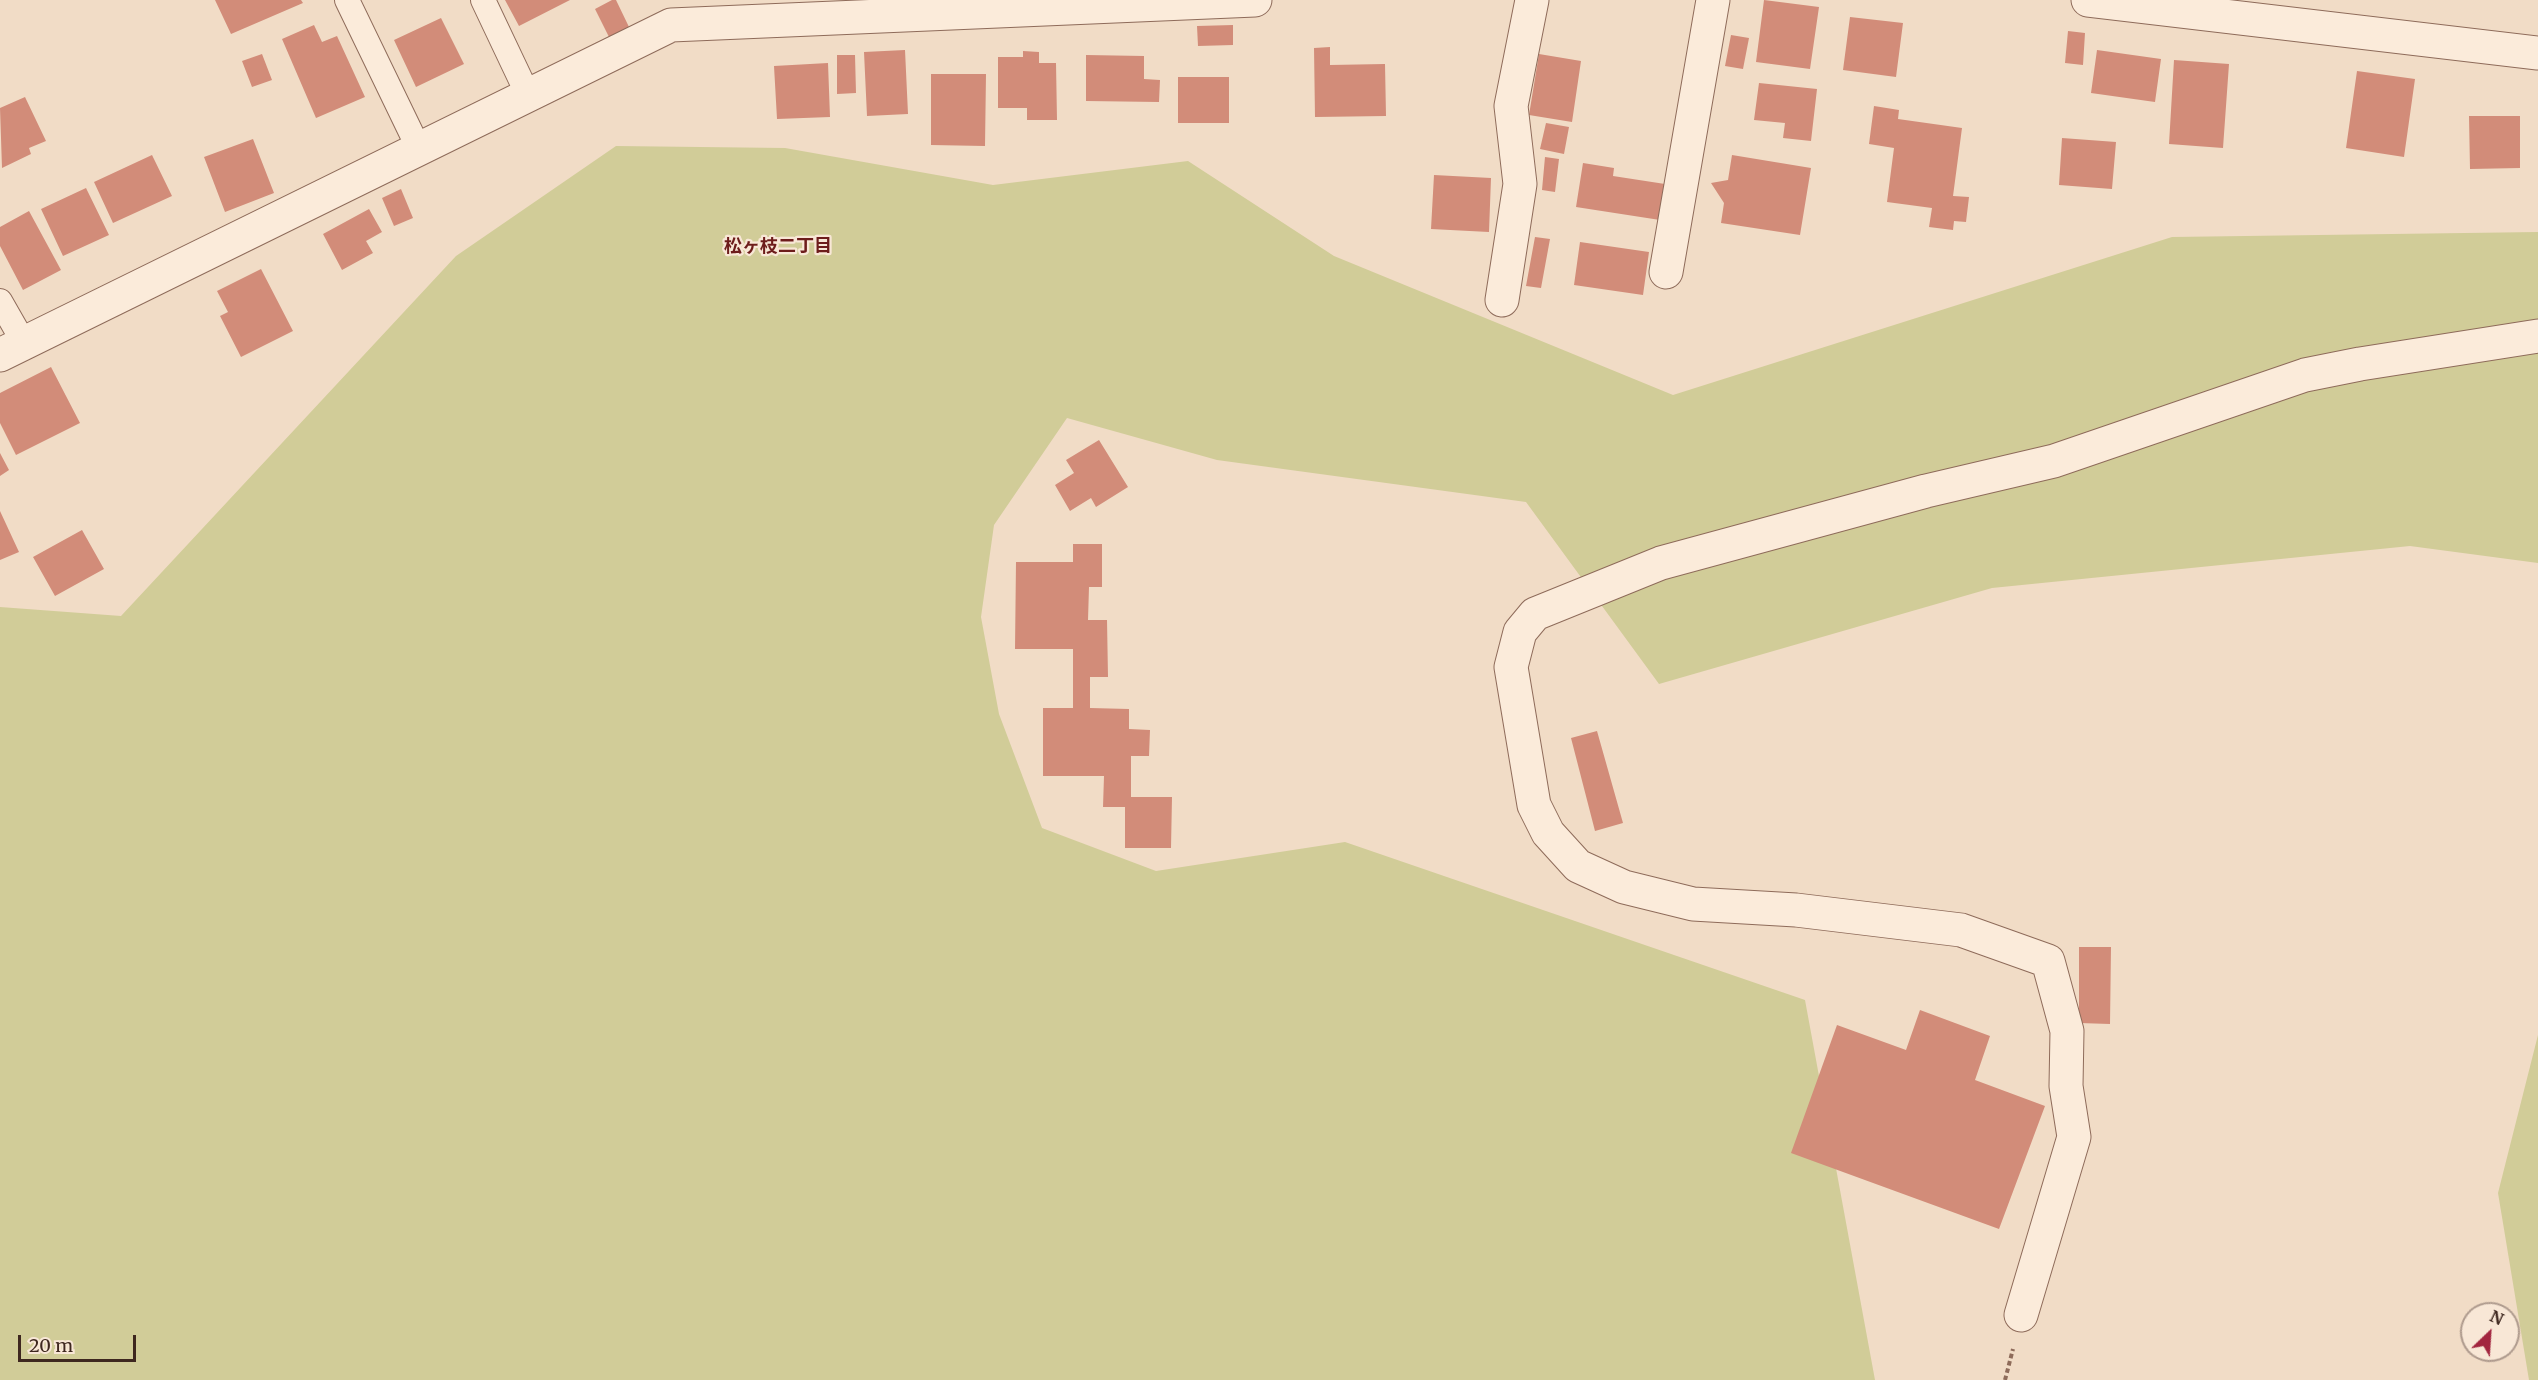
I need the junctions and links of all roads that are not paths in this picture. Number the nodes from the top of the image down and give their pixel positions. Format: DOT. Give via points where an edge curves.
graph roads {
  1 [pos="347,0"];
  2 [pos="483,0"];
  3 [pos="1255,0"];
  4 [pos="1532,0"];
  5 [pos="1713,0"];
  6 [pos="2088,0"];
  7 [pos="1166,3"];
  8 [pos="2538,53"];
  9 [pos="528,95"];
  10 [pos="419,149"];
  11 [pos="1666,272"];
  12 [pos="1502,300"];
  13 [pos="0,301"];
  14 [pos="2538,336"];
  15 [pos="12,349"];
  16 [pos="2021,1315"];
  1 -- 10 [label="lane"];
  2 -- 9 [label="lane"];
  3 -- 7 [label="street"];
  4 -- 12 [label="street" via="1511,106 1520,184"];
  5 -- 11 [label="street"];
  6 -- 8 [label="street"];
  7 -- 9 [label="street" via="670,25"];
  9 -- 10 [label="street"];
  10 -- 15 [label="street"];
  13 -- 15 [label="lane"];
  14 -- 16 [label="street" via="2306,375 2054,461 1926,491 1661,563 1535,614 1520,632 1511,667 1534,805 1548,833 1578,866 1624,887 1693,904 1796,910 1961,930 2048,961 2067,1031 2066,1086 2074,1137"];
}
